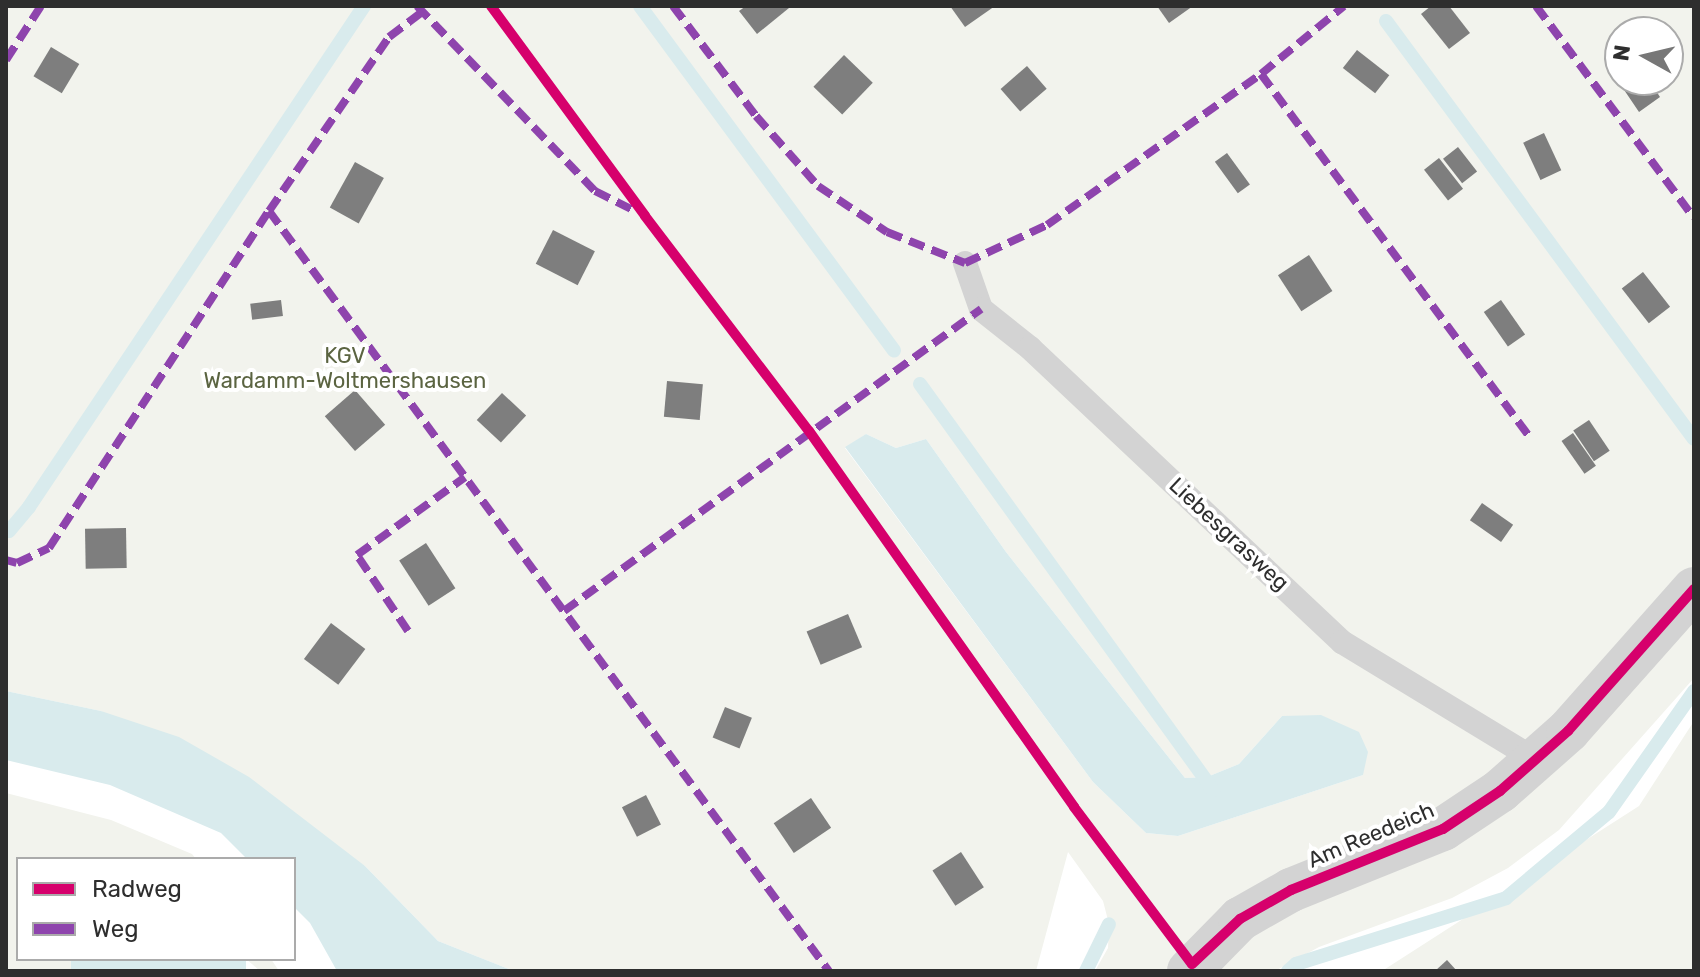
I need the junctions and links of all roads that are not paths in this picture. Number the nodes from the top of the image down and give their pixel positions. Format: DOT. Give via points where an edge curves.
graph roads {
  1 [pos="965,263"];
  2 [pos="1694,589"];
  3 [pos="1536,760"];
  4 [pos="1189,971"];
  1 -- 3 [label="lane, Liebesgrasweg" via="981,309 1030,348 1342,642"];
  2 -- 3 [label="street, Am Reedeich"];
  3 -- 4 [label="street, Am Reedeich" via="1443,829 1291,890 1240,919"];
}
